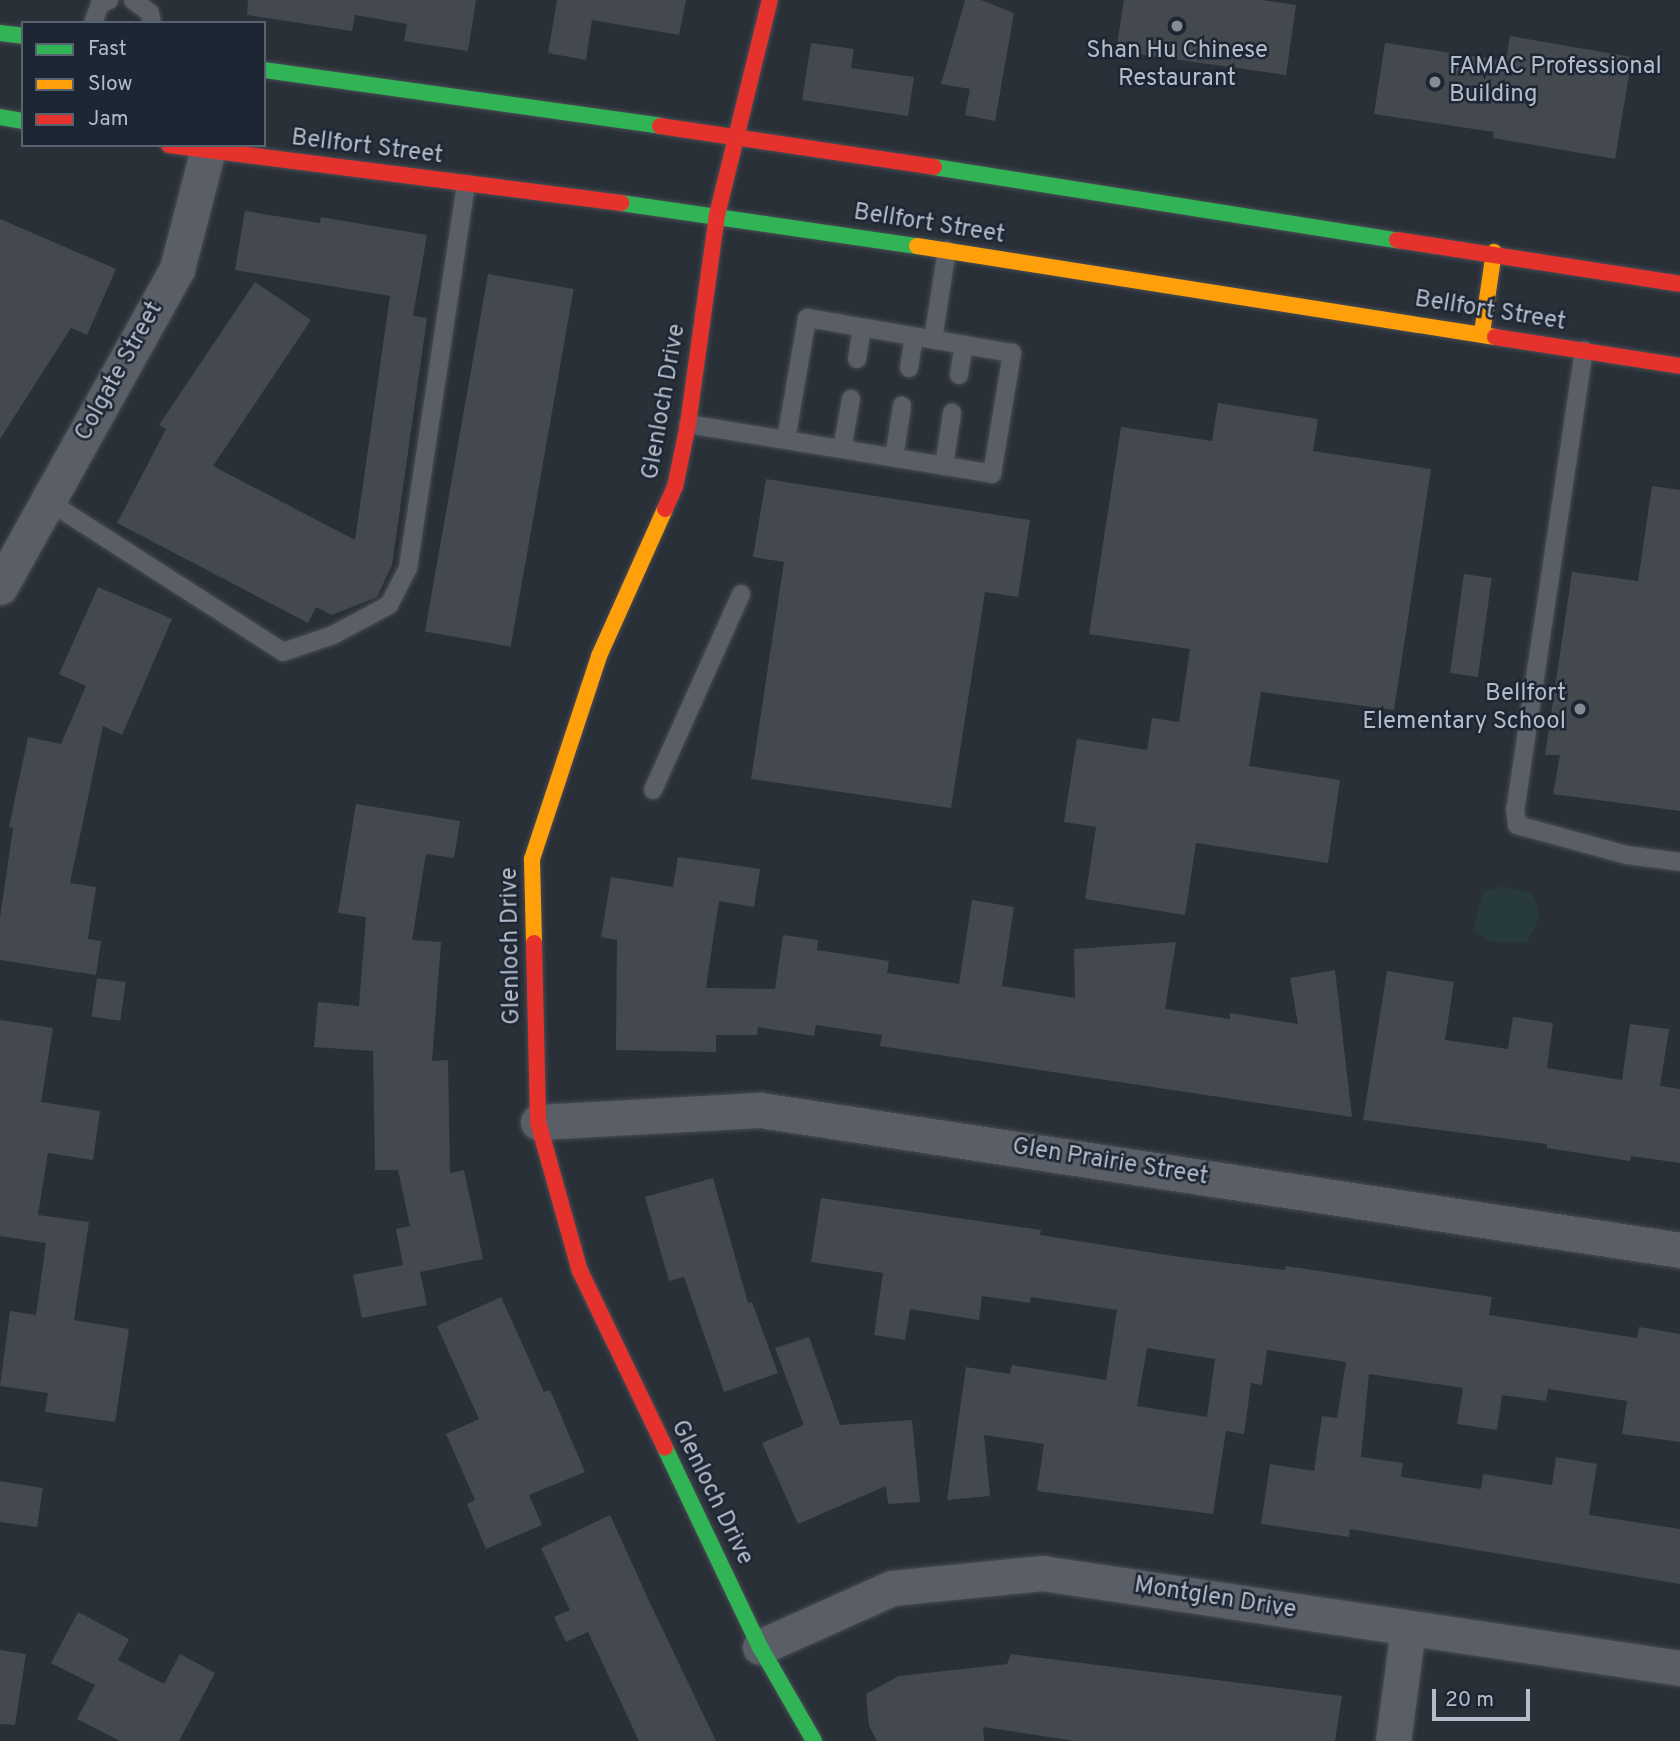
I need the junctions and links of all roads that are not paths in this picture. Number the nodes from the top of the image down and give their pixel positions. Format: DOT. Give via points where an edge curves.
graph roads {
  1 [pos="108,0"];
  2 [pos="133,0"];
  3 [pos="770,0"];
  4 [pos="94,21"];
  5 [pos="152,21"];
  6 [pos="0,33"];
  7 [pos="21,36"];
  8 [pos="266,70"];
  9 [pos="0,117"];
  10 [pos="21,121"];
  11 [pos="734,137"];
  12 [pos="189,147"];
  13 [pos="209,149"];
  14 [pos="466,184"];
  15 [pos="717,215"];
  16 [pos="947,250"];
  17 [pos="1494,252"];
  18 [pos="1680,284"];
  19 [pos="862,327"];
  20 [pos="1482,333"];
  21 [pos="914,336"];
  22 [pos="933,340"];
  23 [pos="964,344"];
  24 [pos="1584,350"];
  25 [pos="857,359"];
  26 [pos="1680,366"];
  27 [pos="909,368"];
  28 [pos="959,375"];
  29 [pos="850,399"];
  30 [pos="902,407"];
  31 [pos="953,413"];
  32 [pos="688,424"];
  33 [pos="786,439"];
  34 [pos="842,449"];
  35 [pos="894,458"];
  36 [pos="944,466"];
  37 [pos="48,501"];
  38 [pos="0,587"];
  39 [pos="741,594"];
  40 [pos="653,790"];
  41 [pos="1680,862"];
  42 [pos="538,1122"];
  43 [pos="1680,1250"];
  44 [pos="1408,1628"];
  45 [pos="760,1647"];
  46 [pos="1680,1668"];
  47 [pos="814,1741"];
  48 [pos="1393,1741"];
  1 -- 4 [label="lane" via="100,4"];
  2 -- 5 [label="lane" via="150,13"];
  3 -- 11 [label="main road, Glenloch Drive"];
  6 -- 7 [label="main road"];
  8 -- 11 [label="main road"];
  9 -- 10 [label="main road"];
  11 -- 15 [label="main road, Glenloch Drive"];
  11 -- 17 [label="main road"];
  12 -- 13 [label="main road, Bellfort Street"];
  13 -- 14 [label="main road, Bellfort Street"];
  13 -- 37 [label="street, Colgate Street" via="177,269"];
  14 -- 15 [label="main road, Bellfort Street"];
  14 -- 37 [label="lane" via="408,568 389,605 333,635 283,652"];
  15 -- 16 [label="main road, Bellfort Street"];
  15 -- 32 [label="main road, Glenloch Drive"];
  16 -- 20 [label="main road, Bellfort Street"];
  16 -- 22 [label="lane"];
  17 -- 18 [label="main road"];
  17 -- 20 [label="main road"];
  19 -- 21 [label="lane"];
  19 -- 25 [label="lane"];
  19 -- 33 [label="lane" via="807,318"];
  20 -- 24 [label="main road, Bellfort Street"];
  21 -- 22 [label="lane"];
  21 -- 27 [label="lane"];
  22 -- 23 [label="lane"];
  23 -- 28 [label="lane"];
  23 -- 36 [label="lane" via="1012,353 997,447 992,474"];
  24 -- 26 [label="main road, Bellfort Street"];
  24 -- 41 [label="lane" via="1517,825 1627,855"];
  29 -- 34 [label="lane"];
  30 -- 35 [label="lane"];
  31 -- 36 [label="lane"];
  32 -- 33 [label="lane"];
  32 -- 42 [label="main road, Glenloch Drive" via="675,487 599,656 532,859"];
  33 -- 34 [label="lane"];
  34 -- 35 [label="lane"];
  35 -- 36 [label="lane"];
  37 -- 38 [label="street, Colgate Street"];
  39 -- 40 [label="lane"];
  42 -- 43 [label="street, Glen Prairie Street" via="760,1110"];
  42 -- 45 [label="main road, Glenloch Drive" via="580,1271"];
  44 -- 45 [label="street, Montglen Drive" via="1042,1573 892,1588"];
  44 -- 46 [label="street, Montglen Drive"];
  44 -- 48 [label="street"];
  45 -- 47 [label="main road, Glenloch Drive"];
}
